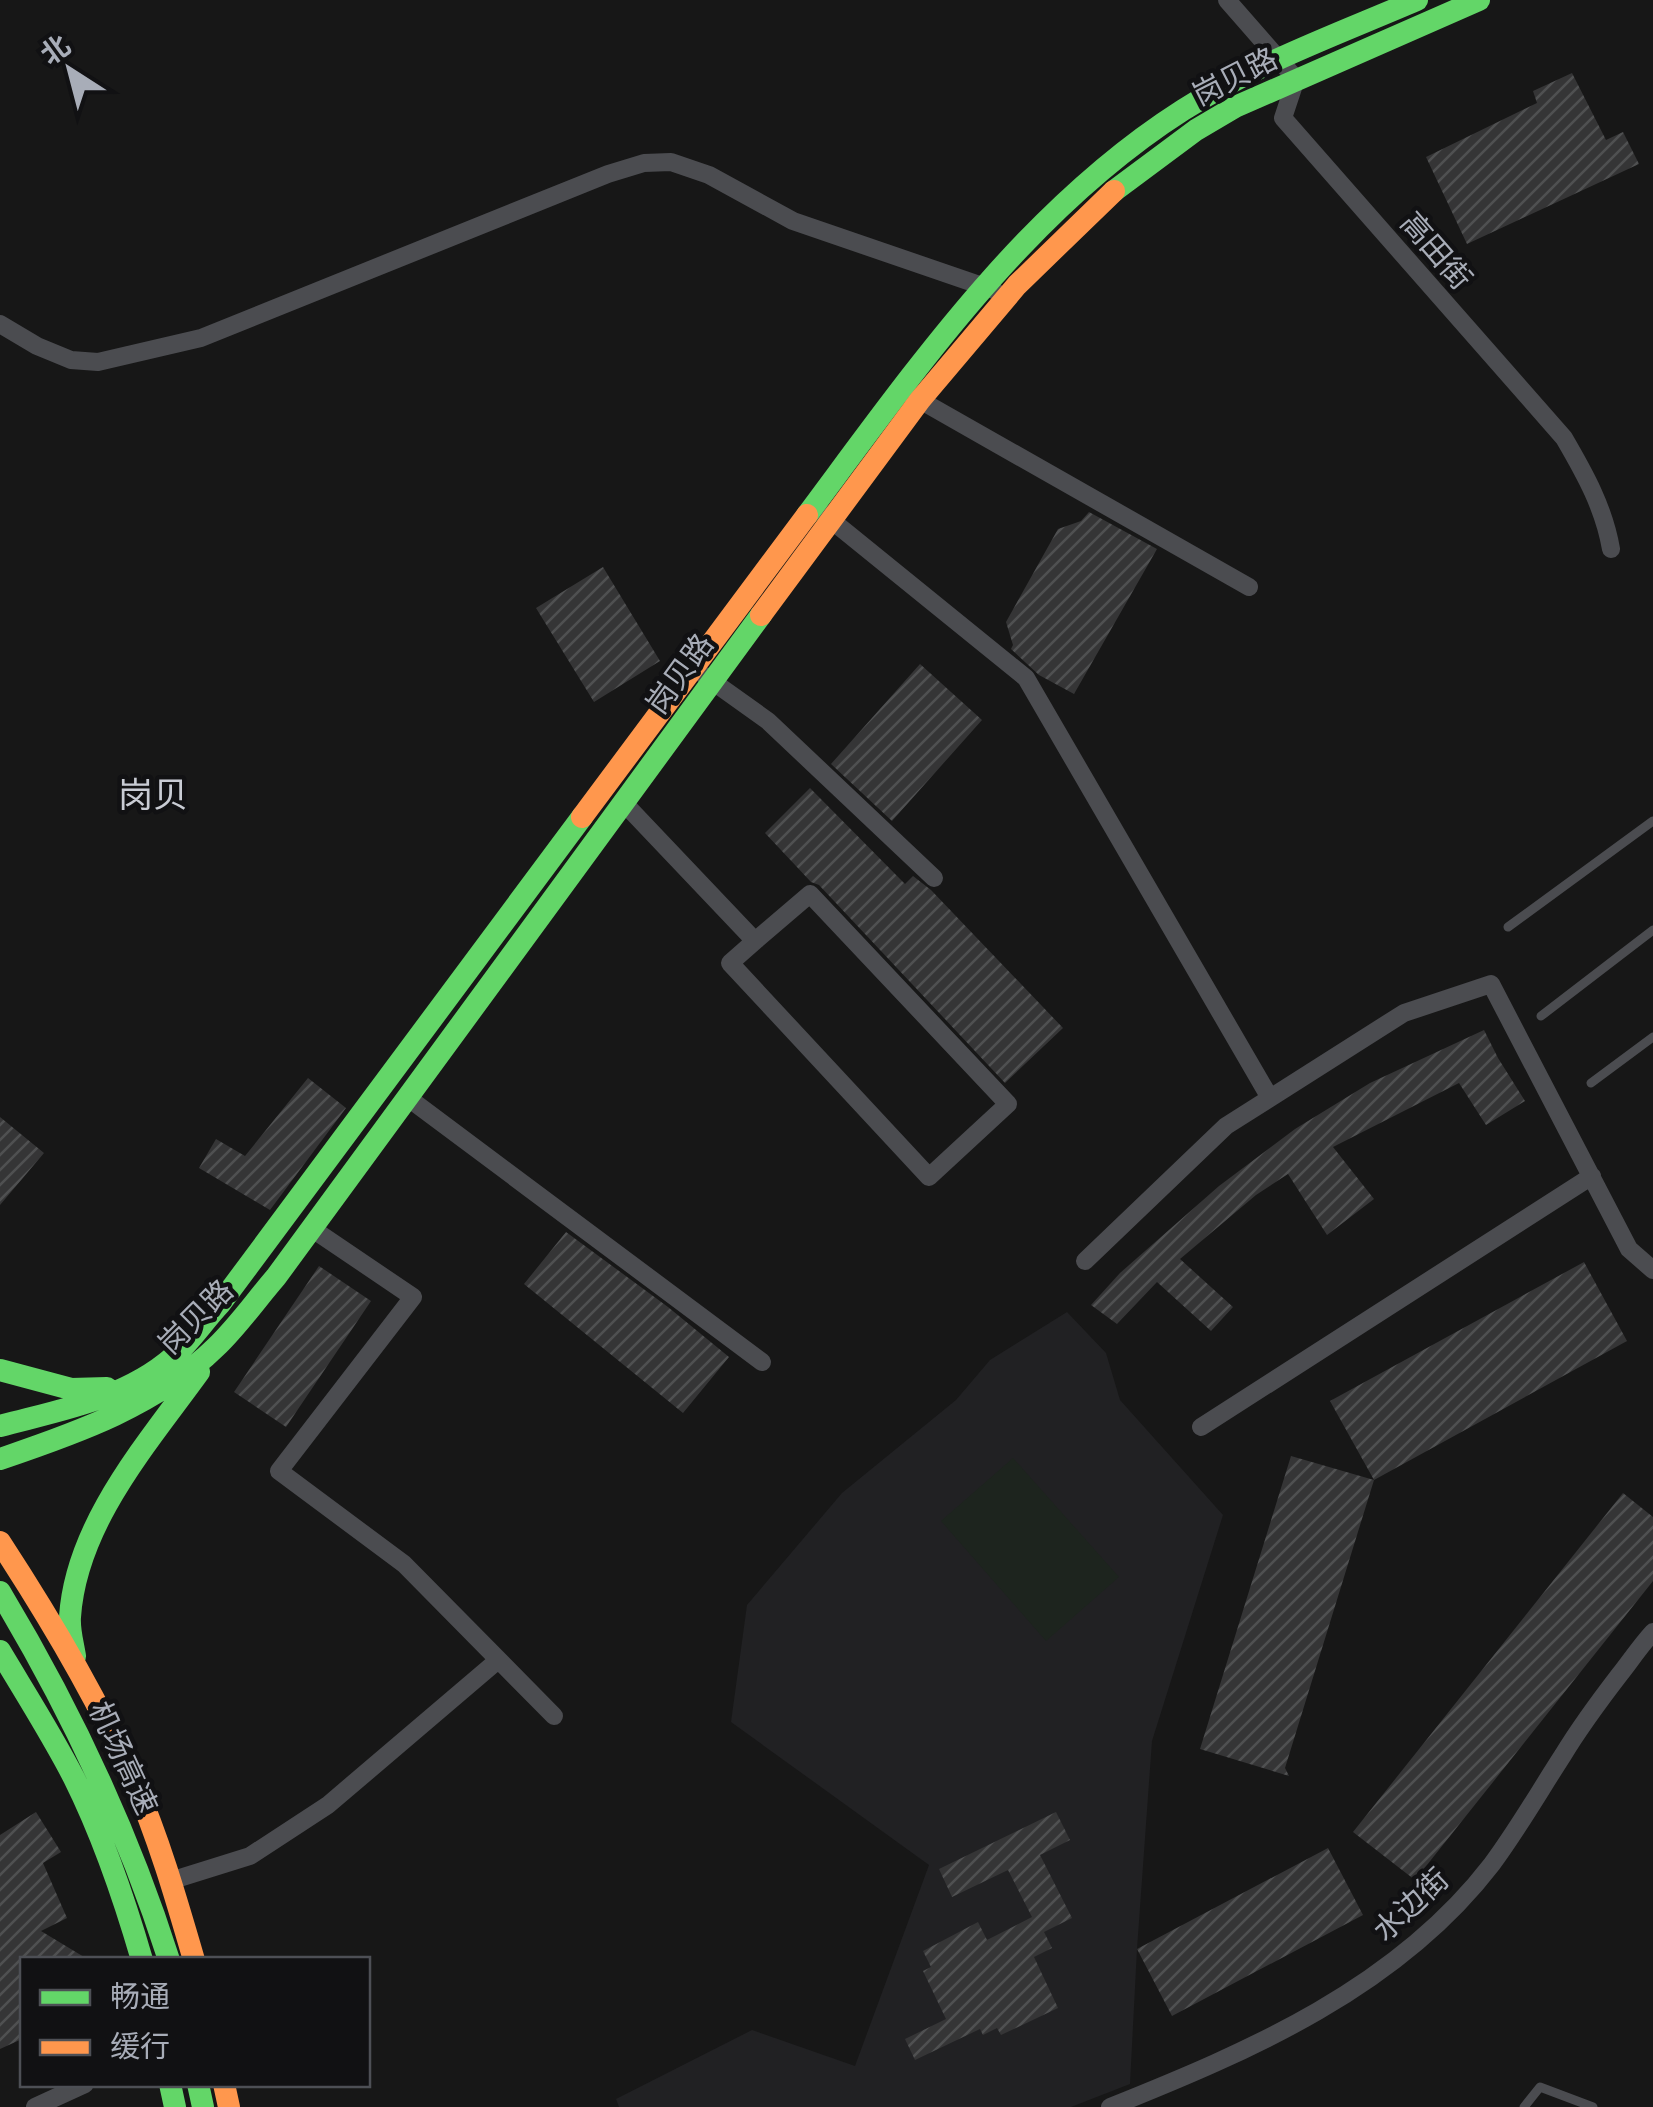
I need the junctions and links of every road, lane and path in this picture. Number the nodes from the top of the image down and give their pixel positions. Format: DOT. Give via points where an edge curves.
graph roads {
  1 [pos="1228,0"];
  2 [pos="1417,0"];
  3 [pos="1479,0"];
  4 [pos="1279,62"];
  5 [pos="1296,79"];
  6 [pos="985,287"];
  7 [pos="1009,294"];
  8 [pos="0,324"];
  9 [pos="911,395"];
  10 [pos="822,513"];
  11 [pos="1611,550"];
  12 [pos="1250,586"];
  13 [pos="692,666"];
  14 [pos="712,681"];
  15 [pos="623,802"];
  16 [pos="1653,822"];
  17 [pos="934,878"];
  18 [pos="1508,927"];
  19 [pos="1653,930"];
  20 [pos="755,941"];
  21 [pos="1541,1016"];
  22 [pos="1653,1036"];
  23 [pos="1591,1083"];
  24 [pos="407,1098"];
  25 [pos="1270,1098"];
  26 [pos="1592,1176"];
  27 [pos="311,1228"];
  28 [pos="1084,1261"];
  29 [pos="1653,1270"];
  30 [pos="216,1346"];
  31 [pos="762,1362"];
  32 [pos="0,1370"];
  33 [pos="127,1387"];
  34 [pos="0,1426"];
  35 [pos="1201,1428"];
  36 [pos="0,1459"];
  37 [pos="0,1542"];
  38 [pos="0,1592"];
  39 [pos="1653,1632"];
  40 [pos="0,1651"];
  41 [pos="497,1661"];
  42 [pos="77,1671"];
  43 [pos="554,1716"];
  44 [pos="170,1881"];
  45 [pos="141,1957"];
  46 [pos="168,1957"];
  47 [pos="193,1957"];
  48 [pos="78,2087"];
  49 [pos="35,2107"];
  50 [pos="1110,2107"];
  51 [pos="1524,2107"];
  52 [pos="1594,2107"];
  1 -- 4 [label="street"];
  2 -- 4 [label="main road, 岗贝路"];
  3 -- 5 [label="main road, 岗贝路"];
  4 -- 5 [label="street"];
  4 -- 6 [label="main road, 岗贝路" via="1154,130 1078,193"];
  5 -- 7 [label="main road, 岗贝路" via="1235,107 1158,156"];
  5 -- 11 [label="street, 高田街" via="1283,118 1564,438 1606,522"];
  6 -- 7 [label="street"];
  6 -- 8 [label="street" via="793,221 709,175 671,162 644,163 184,342 98,362 71,360"];
  6 -- 9 [label="main road, 岗贝路"];
  7 -- 9 [label="main road, 岗贝路"];
  9 -- 10 [label="main road, 岗贝路"];
  9 -- 12 [label="street"];
  10 -- 13 [label="main road, 岗贝路"];
  10 -- 14 [label="main road, 岗贝路"];
  10 -- 25 [label="street" via="1026,678"];
  13 -- 14 [label="street"];
  13 -- 33 [label="main road, 岗贝路" via="220,1304 172,1358"];
  14 -- 15 [label="main road, 岗贝路"];
  14 -- 17 [label="street" via="768,721"];
  15 -- 20 [label="street"];
  15 -- 24 [label="main road, 岗贝路"];
  16 -- 18 [label="lane"];
  19 -- 21 [label="lane"];
  20 -- 20 [label="street" via="810,894 1008,1104 929,1176 730,964"];
  22 -- 23 [label="lane"];
  24 -- 27 [label="main road, 岗贝路"];
  24 -- 31 [label="street"];
  25 -- 26 [label="street" via="1404,1014 1491,984"];
  25 -- 28 [label="street" via="1226,1126"];
  26 -- 29 [label="street" via="1629,1249"];
  26 -- 35 [label="street"];
  27 -- 30 [label="main road, 岗贝路"];
  27 -- 41 [label="street" via="413,1298 279,1471 404,1564"];
  30 -- 36 [label="main road, 岗贝路" via="129,1408"];
  30 -- 42 [label="main road" via="91,1537 74,1583 70,1620"];
  32 -- 33 [label="main road" via="71,1388"];
  33 -- 34 [label="main road, 岗贝路"];
  37 -- 42 [label="main road"];
  38 -- 46 [label="main road, 机场高速" via="109,1792"];
  39 -- 50 [label="street, 水边街" via="1491,1865 1424,1935 1286,2030"];
  40 -- 45 [label="main road" via="90,1812"];
  41 -- 43 [label="street"];
  41 -- 44 [label="street" via="328,1806 250,1856"];
  42 -- 44 [label="main road" via="131,1776"];
  44 -- 47 [label="main road"];
  48 -- 49 [label="street"];
  51 -- 52 [label="lane" via="1540,2086"];
}
